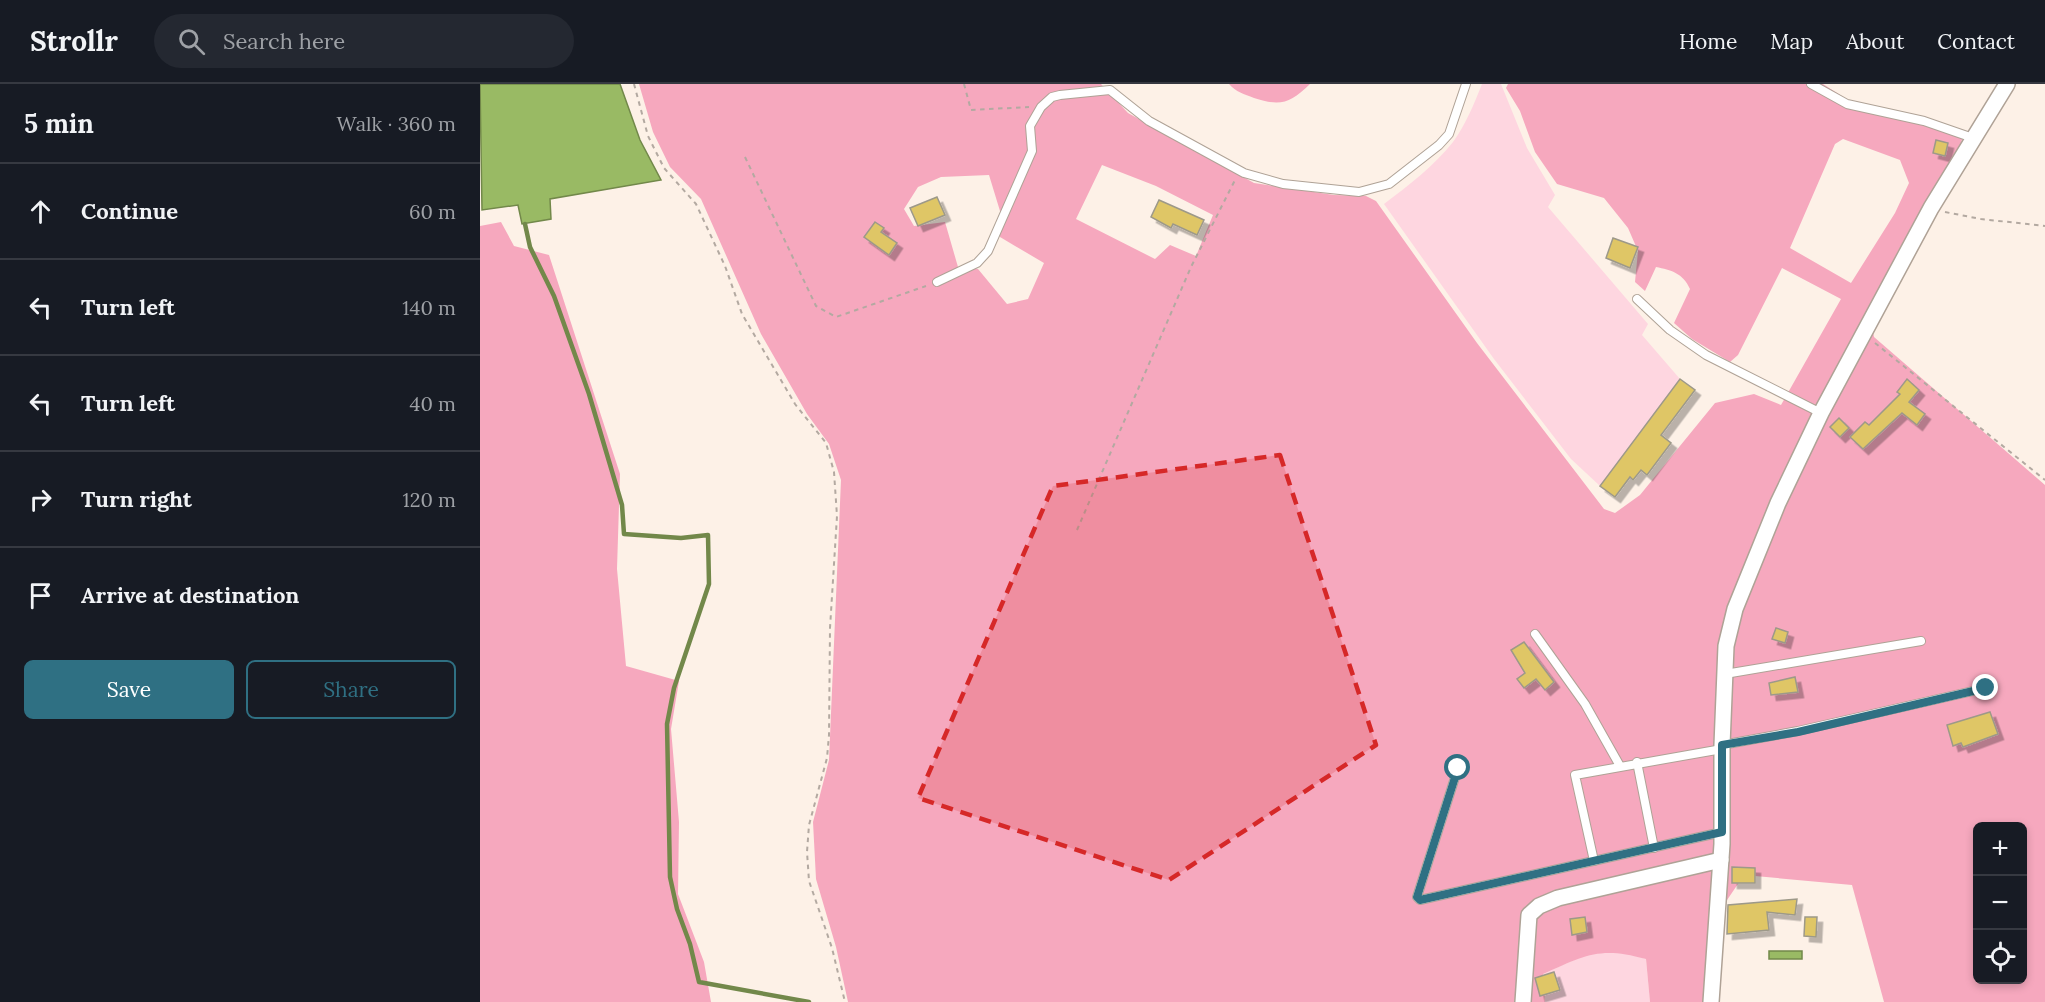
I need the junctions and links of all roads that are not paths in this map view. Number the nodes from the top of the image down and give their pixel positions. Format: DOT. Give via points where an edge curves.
graph roads {
  1 [pos="1466,84"];
  2 [pos="1811,84"];
  3 [pos="2007,84"];
  4 [pos="1973,138"];
  5 [pos="937,282"];
  6 [pos="1637,299"];
  7 [pos="1821,413"];
  8 [pos="1535,634"];
  9 [pos="1921,640"];
  10 [pos="1725,674"];
  11 [pos="1986,688"];
  12 [pos="1722,747"];
  13 [pos="1637,762"];
  14 [pos="1620,766"];
  15 [pos="1458,768"];
  16 [pos="1722,832"];
  17 [pos="1654,848"];
  18 [pos="1721,860"];
  19 [pos="1594,861"];
  20 [pos="1523,1002"];
  21 [pos="1710,1002"];
  1 -- 5 [label="lane" via="1449,134 1405,174 1389,184 1359,192 1283,184 1244,172 1149,121 1110,90 1052,97 1041,106 1030,126 1032,151 988,251 977,263"];
  2 -- 4 [label="lane" via="1847,104 1924,121"];
  3 -- 4 [label="street"];
  4 -- 7 [label="street"];
  6 -- 7 [label="lane" via="1670,330 1706,355"];
  7 -- 10 [label="street" via="1778,503 1735,609 1726,646"];
  8 -- 14 [label="lane" via="1585,704"];
  9 -- 10 [label="lane"];
  10 -- 12 [label="street"];
  11 -- 12 [label="lane"];
  12 -- 13 [label="lane"];
  12 -- 16 [label="street"];
  13 -- 14 [label="lane"];
  13 -- 17 [label="lane"];
  14 -- 19 [label="lane" via="1575,775"];
  15 -- 19 [label="lane" via="1417,897 1420,900"];
  16 -- 17 [label="lane"];
  16 -- 18 [label="street"];
  17 -- 19 [label="lane"];
  18 -- 20 [label="street" via="1558,898 1539,906 1529,915"];
  18 -- 21 [label="street"];
}
